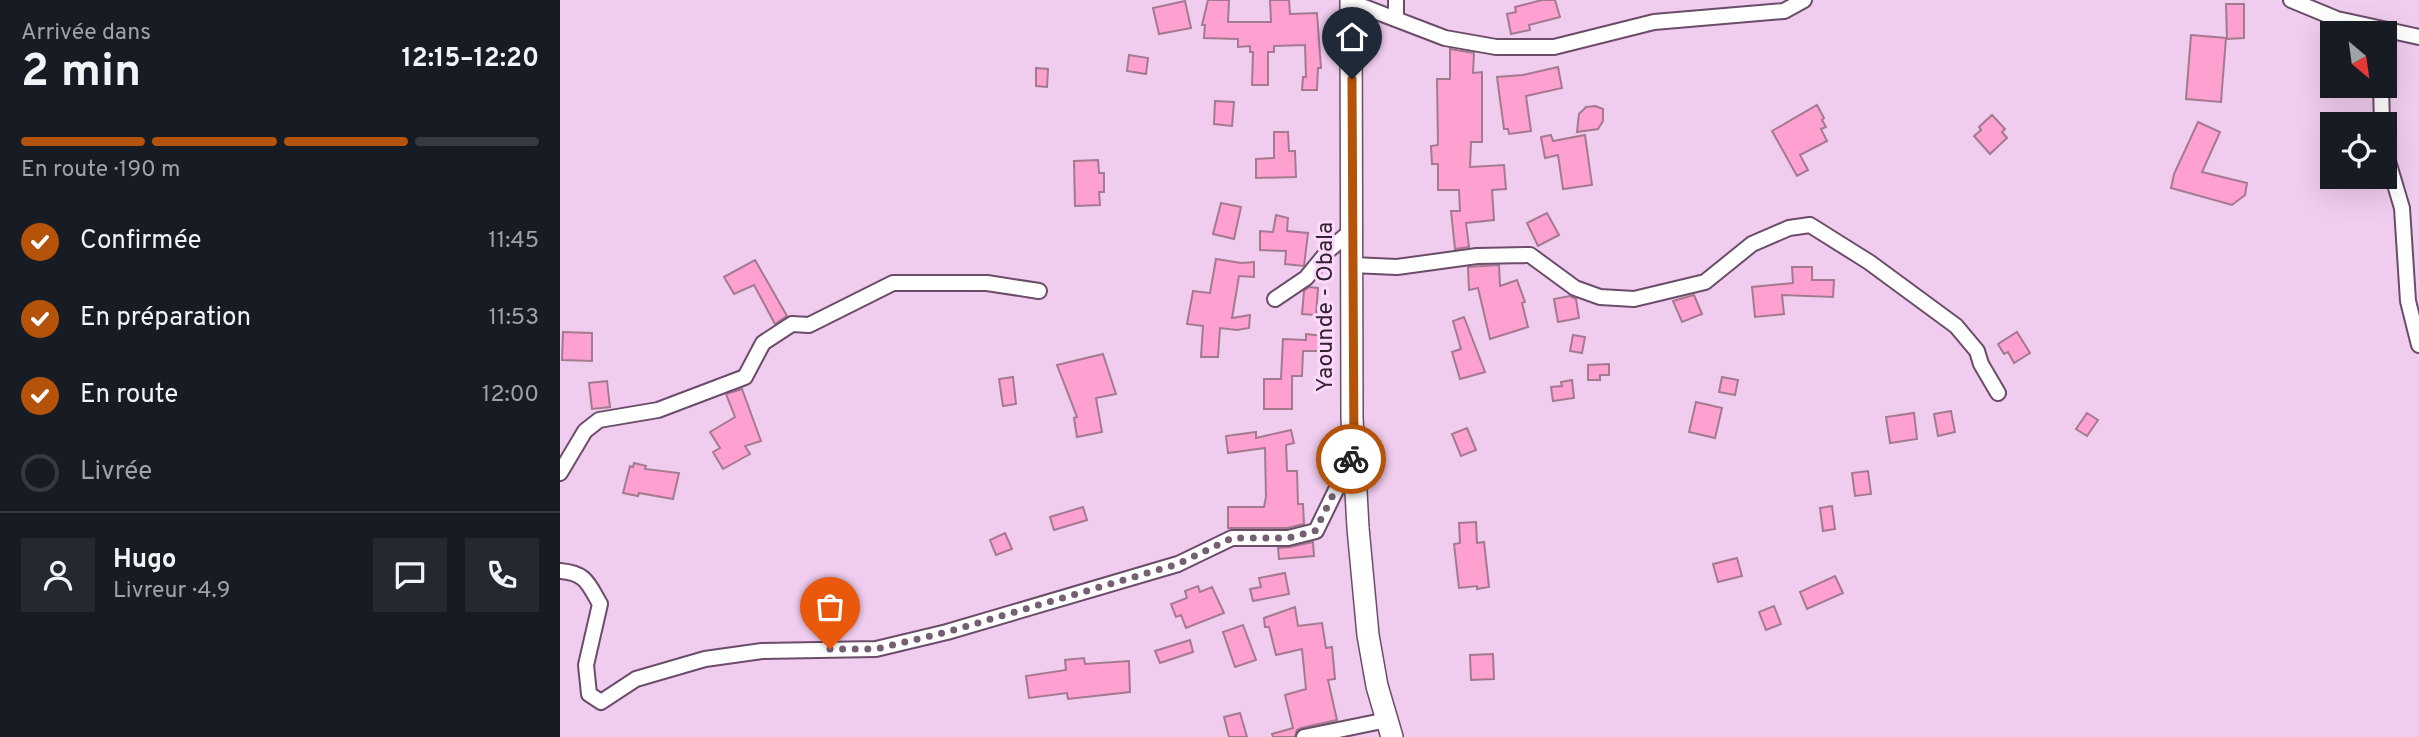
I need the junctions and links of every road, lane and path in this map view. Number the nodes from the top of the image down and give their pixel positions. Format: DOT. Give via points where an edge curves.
graph roads {
  1 [pos="1396,0"];
  2 [pos="1804,0"];
  3 [pos="2291,0"];
  4 [pos="1351,1"];
  5 [pos="1396,19"];
  6 [pos="2344,21"];
  7 [pos="2398,34"];
  8 [pos="2419,37"];
  9 [pos="2396,189"];
  10 [pos="1352,230"];
  11 [pos="1352,265"];
  12 [pos="1039,291"];
  13 [pos="1275,299"];
  14 [pos="2419,345"];
  15 [pos="1998,393"];
  16 [pos="1354,454"];
  17 [pos="560,473"];
  18 [pos="560,572"];
  19 [pos="1390,728"];
  20 [pos="1304,737"];
  1 -- 5 [label="street"];
  2 -- 5 [label="street" via="1784,10 1654,22 1554,47 1496,47 1445,38"];
  3 -- 6 [label="street"];
  4 -- 5 [label="street"];
  4 -- 10 [label="highway, Yaounde - Obala"];
  7 -- 8 [label="street"];
  9 -- 14 [label="street" via="2402,208 2408,301"];
  10 -- 11 [label="highway, Yaounde - Obala"];
  10 -- 13 [label="street" via="1306,278"];
  11 -- 15 [label="street" via="1396,267 1530,254 1575,288 1600,297 1634,299 1705,282 1752,244 1789,228 1810,225 1956,326 1977,351"];
  11 -- 16 [label="highway, Yaounde - Obala"];
  12 -- 17 [label="street" via="986,283 893,283 809,325 792,324 763,342 745,377 658,410 599,420 585,431"];
  16 -- 18 [label="street" via="1315,531 1288,538 1232,538 1178,564 876,649 762,651 705,659 636,679 601,702 589,694 586,665 600,604 587,580 576,572"];
  16 -- 19 [label="highway, Yaounde - Obala" via="1368,635"];
  19 -- 20 [label="street"];
}
